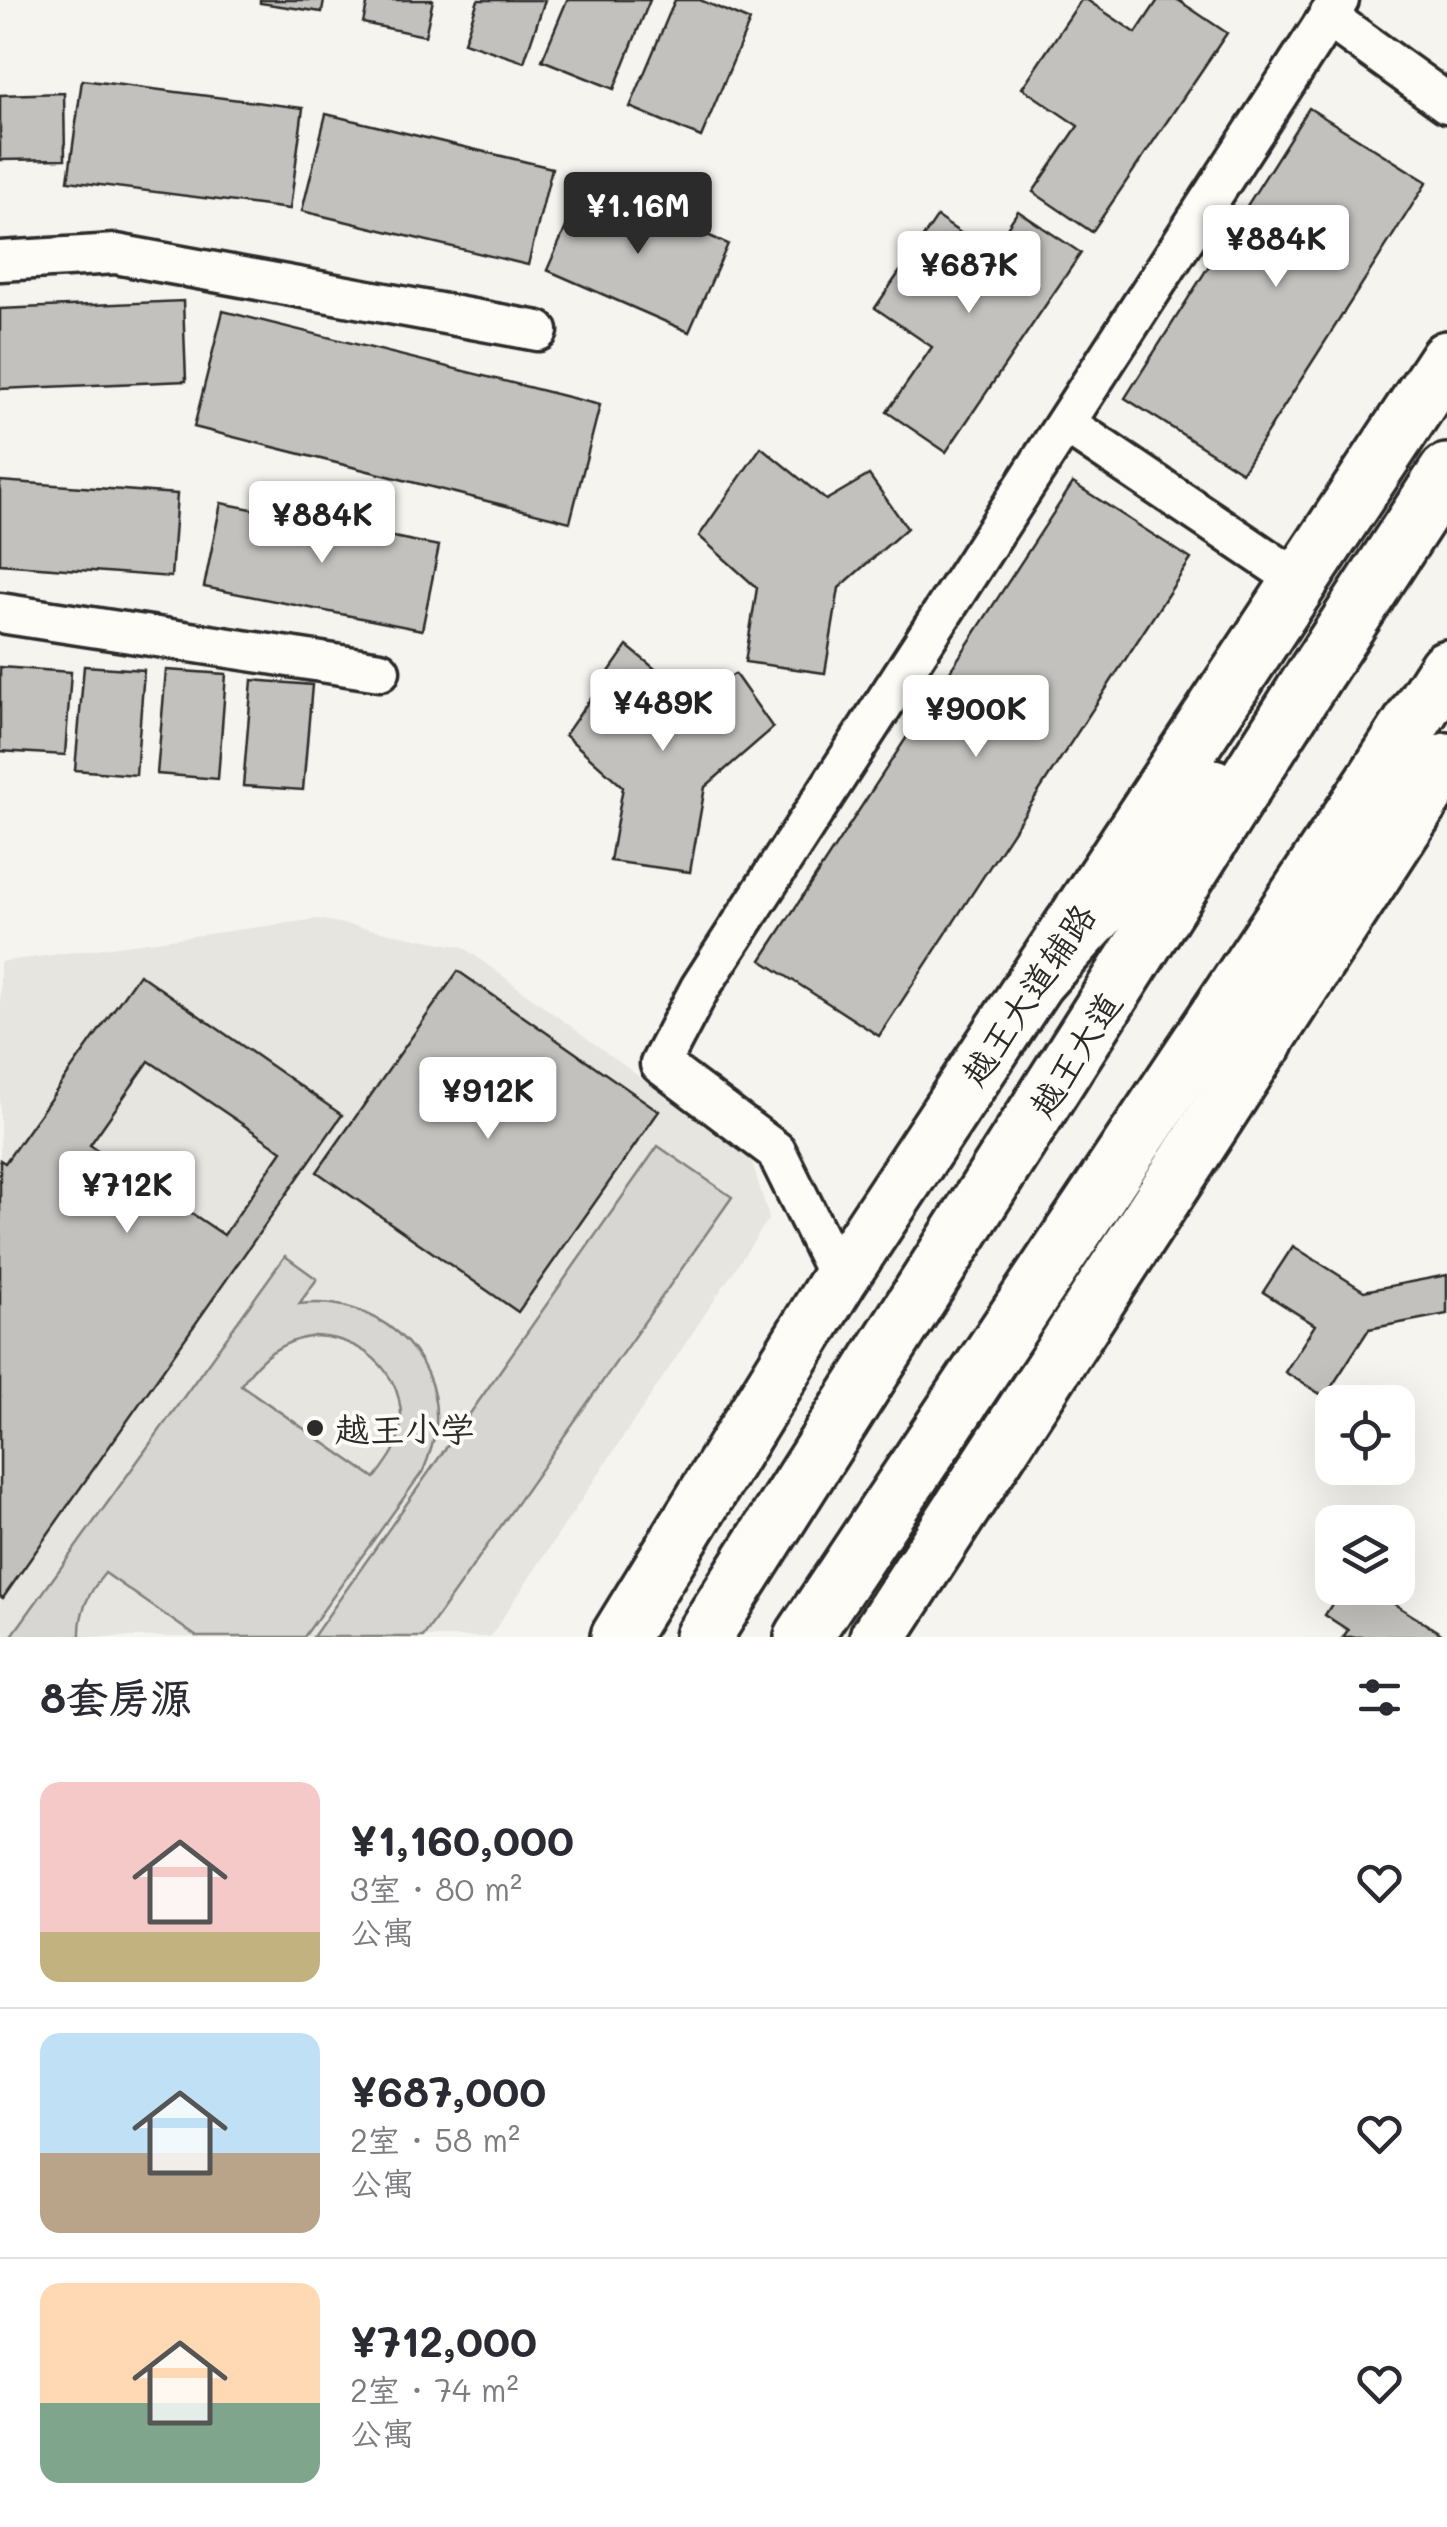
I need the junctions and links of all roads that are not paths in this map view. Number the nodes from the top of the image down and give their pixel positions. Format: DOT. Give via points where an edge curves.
graph roads {
  1 [pos="1334,8"];
  2 [pos="1447,103"];
  3 [pos="0,261"];
  4 [pos="538,330"];
  5 [pos="1447,359"];
  6 [pos="1066,424"];
  7 [pos="1447,472"];
  8 [pos="1301,582"];
  9 [pos="0,613"];
  10 [pos="1447,668"];
  11 [pos="380,671"];
  12 [pos="1313,678"];
  13 [pos="1447,761"];
  14 [pos="1373,783"];
  15 [pos="1035,982"];
  16 [pos="1266,1042"];
  17 [pos="839,1278"];
  18 [pos="619,1637"];
  19 [pos="703,1637"];
  20 [pos="803,1637"];
  21 [pos="878,1637"];
  1 -- 2 [label="street"];
  1 -- 6 [label="street"];
  3 -- 4 [label="street" via="116,254"];
  5 -- 8 [label="main road, 越王大道辅路"];
  6 -- 8 [label="street"];
  6 -- 17 [label="street" via="700,988 660,1064 776,1151"];
  7 -- 12 [label="main road, 越王大道"];
  8 -- 15 [label="main road, 越王大道辅路"];
  9 -- 11 [label="street"];
  10 -- 14 [label="main road"];
  12 -- 15 [label="main road"];
  12 -- 19 [label="main road, 越王大道"];
  13 -- 16 [label="main road"];
  14 -- 16 [label="main road"];
  14 -- 20 [label="main road"];
  15 -- 17 [label="main road, 越王大道辅路"];
  16 -- 21 [label="main road"];
  17 -- 18 [label="main road, 越王大道辅路"];
}
